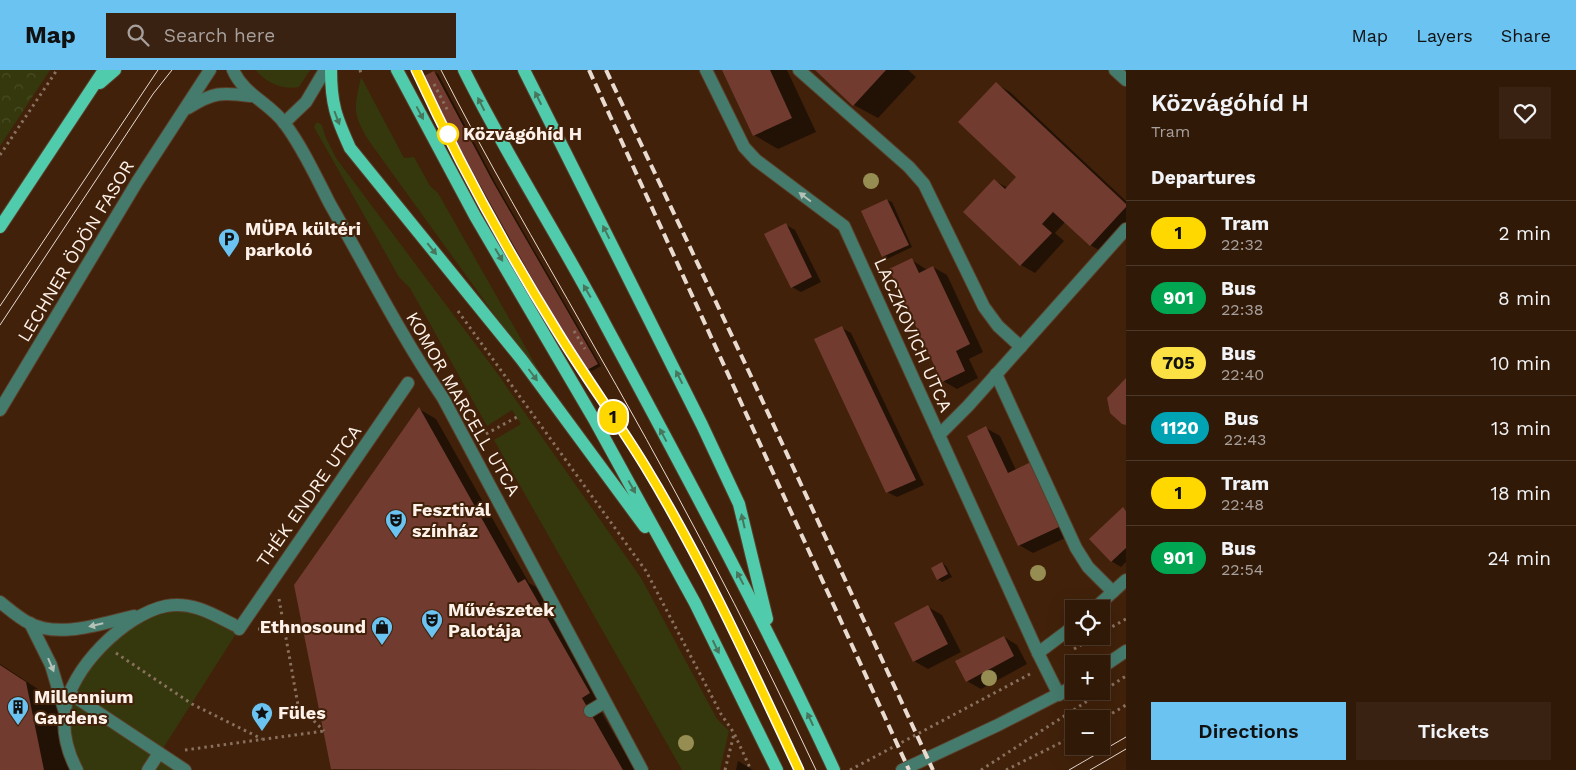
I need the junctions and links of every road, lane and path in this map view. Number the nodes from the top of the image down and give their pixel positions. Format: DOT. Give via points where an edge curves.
graph roads {
  1 [pos="57,70"];
  2 [pos="104,70"];
  3 [pos="115,70"];
  4 [pos="210,70"];
  5 [pos="233,70"];
  6 [pos="325,70"];
  7 [pos="331,70"];
  8 [pos="397,70"];
  9 [pos="464,70"];
  10 [pos="524,70"];
  11 [pos="706,70"];
  12 [pos="799,70"];
  13 [pos="1115,70"];
  14 [pos="1126,80"];
  15 [pos="434,84"];
  16 [pos="84,96"];
  17 [pos="251,96"];
  18 [pos="184,110"];
  19 [pos="449,113"];
  20 [pos="284,123"];
  21 [pos="0,155"];
  22 [pos="0,227"];
  23 [pos="1126,229"];
  24 [pos="454,305"];
  25 [pos="574,331"];
  26 [pos="1021,347"];
  27 [pos="585,349"];
  28 [pos="996,374"];
  29 [pos="408,382"];
  30 [pos="0,410"];
  31 [pos="517,417"];
  32 [pos="486,434"];
  33 [pos="939,435"];
  34 [pos="275,576"];
  35 [pos="1126,580"];
  36 [pos="1112,592"];
  37 [pos="1104,600"];
  38 [pos="0,602"];
  39 [pos="695,603"];
  40 [pos="143,613"];
  41 [pos="1126,619"];
  42 [pos="30,623"];
  43 [pos="1110,629"];
  44 [pos="1065,633"];
  45 [pos="771,636"];
  46 [pos="103,644"];
  47 [pos="1080,645"];
  48 [pos="1126,651"];
  49 [pos="1038,653"];
  50 [pos="1110,662"];
  51 [pos="1044,666"];
  52 [pos="1126,676"];
  53 [pos="1065,691"];
  54 [pos="69,693"];
  55 [pos="1059,695"];
  56 [pos="605,702"];
  57 [pos="1126,705"];
  58 [pos="64,710"];
  59 [pos="590,711"];
  60 [pos="1110,715"];
  61 [pos="734,733"];
  62 [pos="262,739"];
  63 [pos="1065,740"];
  64 [pos="160,754"];
  65 [pos="833,766"];
  66 [pos="77,770"];
  67 [pos="148,770"];
  68 [pos="185,770"];
  69 [pos="642,770"];
  70 [pos="725,770"];
  71 [pos="751,770"];
  72 [pos="777,770"];
  73 [pos="849,770"];
  74 [pos="902,770"];
  75 [pos="981,770"];
  76 [pos="1006,770"];
  1 -- 21 [label="path"];
  2 -- 16 [label="main road"];
  3 -- 16 [label="main road"];
  4 -- 18 [label="street, LECHNER ÖDÖN FASOR"];
  5 -- 17 [label="street, KOMOR MARCELL UTCA"];
  6 -- 20 [label="street" via="306,102"];
  7 -- 39 [label="main road, one-way" via="334,114 350,148 522,360 640,520"];
  8 -- 39 [label="main road, one-way"];
  45 -- 9 [label="main road, one-way" via="605,323 494,129"];
  45 -- 10 [label="main road, one-way" via="739,504"];
  33 -- 11 [label="street, LACZKOVICH UTCA, one-way" via="844,226 756,160 744,147"];
  12 -- 26 [label="street" via="924,184 984,307 998,326"];
  13 -- 14 [label="street"];
  15 -- 19 [label="path"];
  16 -- 22 [label="main road"];
  17 -- 18 [label="street, LECHNER ÖDÖN FASOR" via="229,93 208,96"];
  17 -- 20 [label="street, KOMOR MARCELL UTCA"];
  18 -- 30 [label="street, LECHNER ÖDÖN FASOR" via="136,182"];
  20 -- 56 [label="street, KOMOR MARCELL UTCA" via="415,357 443,398"];
  23 -- 26 [label="street"];
  24 -- 61 [label="path" via="646,571"];
  25 -- 27 [label="path"];
  26 -- 28 [label="street"];
  28 -- 33 [label="street"];
  28 -- 36 [label="street" via="1076,548 1088,567"];
  29 -- 34 [label="street, THÉK ENDRE UTCA"];
  31 -- 32 [label="path"];
  33 -- 49 [label="street, LACZKOVICH UTCA"];
  34 -- 40 [label="street, THÉK ENDRE UTCA" via="236,627 207,610 186,606 166,606"];
  34 -- 62 [label="path" via="298,705 324,731"];
  35 -- 36 [label="street"];
  36 -- 37 [label="street"];
  38 -- 42 [label="street"];
  39 -- 72 [label="main road, one-way"];
  40 -- 42 [label="street, one-way" via="72,629"];
  40 -- 46 [label="street"];
  41 -- 43 [label="path"];
  42 -- 58 [label="street, one-way" via="51,665"];
  44 -- 49 [label="street"];
  65 -- 45 [label="main road, one-way"];
  46 -- 54 [label="street"];
  46 -- 62 [label="path" via="192,704"];
  47 -- 51 [label="path"];
  48 -- 50 [label="street"];
  49 -- 51 [label="street, LACZKOVICH UTCA"];
  51 -- 55 [label="street, LACZKOVICH UTCA"];
  51 -- 73 [label="path"];
  52 -- 75 [label="path"];
  53 -- 55 [label="street"];
  54 -- 58 [label="street"];
  54 -- 64 [label="street"];
  55 -- 74 [label="street"];
  56 -- 59 [label="street"];
  56 -- 69 [label="street, KOMOR MARCELL UTCA"];
  57 -- 60 [label="path"];
  58 -- 66 [label="street" via="64,734"];
  61 -- 70 [label="path"];
  61 -- 71 [label="path"];
  62 -- 64 [label="path"];
  63 -- 76 [label="path"];
  64 -- 67 [label="street"];
  64 -- 68 [label="street"];
}
